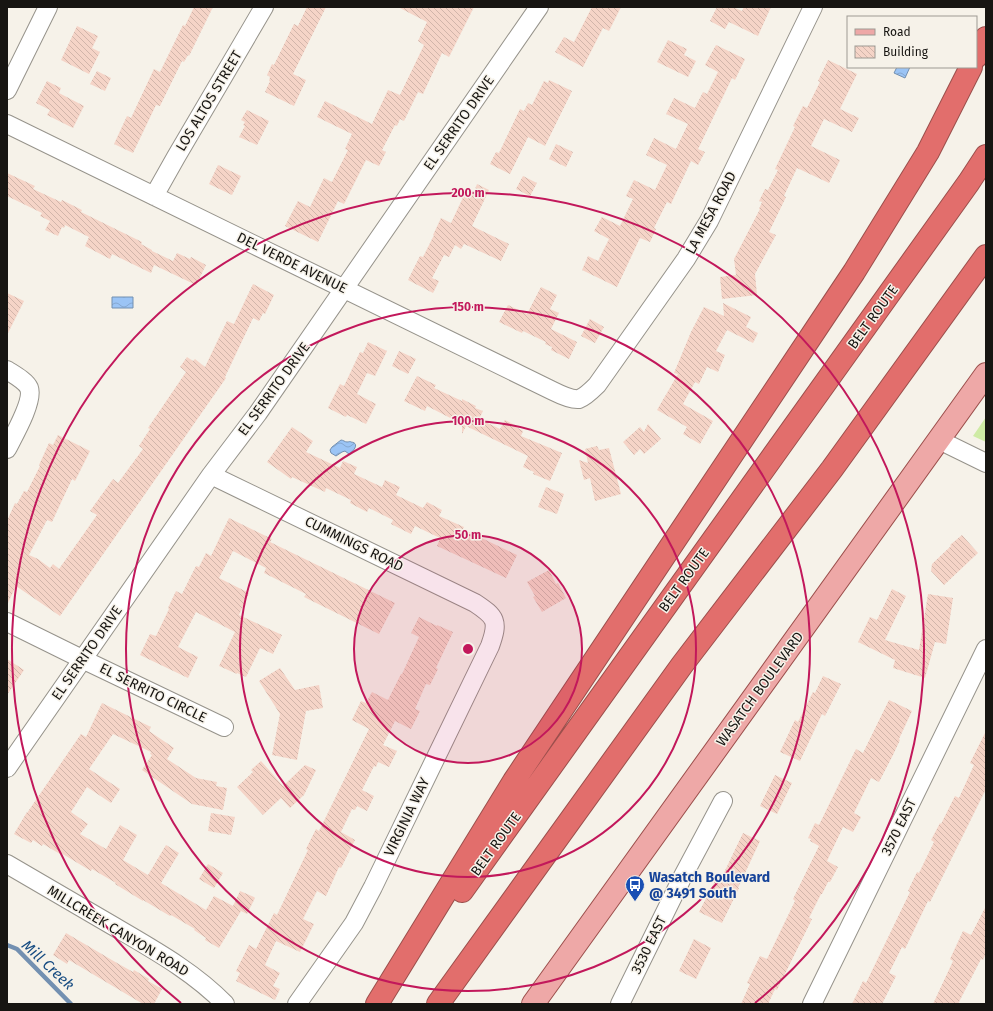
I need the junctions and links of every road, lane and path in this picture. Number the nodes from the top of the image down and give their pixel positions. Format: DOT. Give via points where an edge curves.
graph roads {
  1 [pos="48,7"];
  2 [pos="264,7"];
  3 [pos="539,7"];
  4 [pos="813,7"];
  5 [pos="986,38"];
  6 [pos="977,56"];
  7 [pos="970,68"];
  8 [pos="7,90"];
  9 [pos="7,124"];
  10 [pos="986,156"];
  11 [pos="154,196"];
  12 [pos="986,256"];
  13 [pos="345,289"];
  14 [pos="7,370"];
  15 [pos="986,374"];
  16 [pos="578,399"];
  17 [pos="939,440"];
  18 [pos="7,449"];
  19 [pos="986,463"];
  20 [pos="211,475"];
  21 [pos="494,619"];
  22 [pos="7,622"];
  23 [pos="986,649"];
  24 [pos="82,659"];
  25 [pos="224,727"];
  26 [pos="7,768"];
  27 [pos="723,801"];
  28 [pos="7,864"];
  29 [pos="539,1002"];
  30 [pos="225,1004"];
  31 [pos="297,1004"];
  32 [pos="377,1004"];
  33 [pos="382,1004"];
  34 [pos="438,1004"];
  35 [pos="620,1004"];
  36 [pos="812,1004"];
  1 -- 8 [label="street"];
  2 -- 11 [label="street, LOS ALTOS STREET"];
  3 -- 13 [label="street, EL SERRITO DRIVE"];
  4 -- 16 [label="street, LA MESA ROAD" via="698,240 597,385"];
  5 -- 6 [label="highway"];
  7 -- 32 [label="highway" via="928,152 858,265 514,781"];
  9 -- 11 [label="street, DEL VERDE AVENUE"];
  10 -- 33 [label="highway, BELT ROUTE"];
  11 -- 13 [label="street, DEL VERDE AVENUE"];
  12 -- 34 [label="highway" via="832,469 682,665"];
  13 -- 16 [label="street, DEL VERDE AVENUE" via="553,391"];
  13 -- 20 [label="street, EL SERRITO DRIVE"];
  14 -- 18 [label="street" via="24,381 29,388 26,410"];
  15 -- 17 [label="main road, WASATCH BOULEVARD"];
  17 -- 19 [label="street"];
  17 -- 29 [label="main road, WASATCH BOULEVARD"];
  20 -- 21 [label="street, CUMMINGS ROAD" via="475,603"];
  20 -- 24 [label="street, EL SERRITO DRIVE"];
  21 -- 31 [label="street, VIRGINIA WAY" via="495,627 490,646 373,888 354,923"];
  22 -- 24 [label="street"];
  23 -- 36 [label="street, 3570 EAST"];
  24 -- 25 [label="street, EL SERRITO CIRCLE"];
  24 -- 26 [label="street, EL SERRITO DRIVE"];
  27 -- 35 [label="street, 3530 EAST"];
  28 -- 30 [label="street, MILLCREEK CANYON ROAD" via="152,949 217,995"];
}
